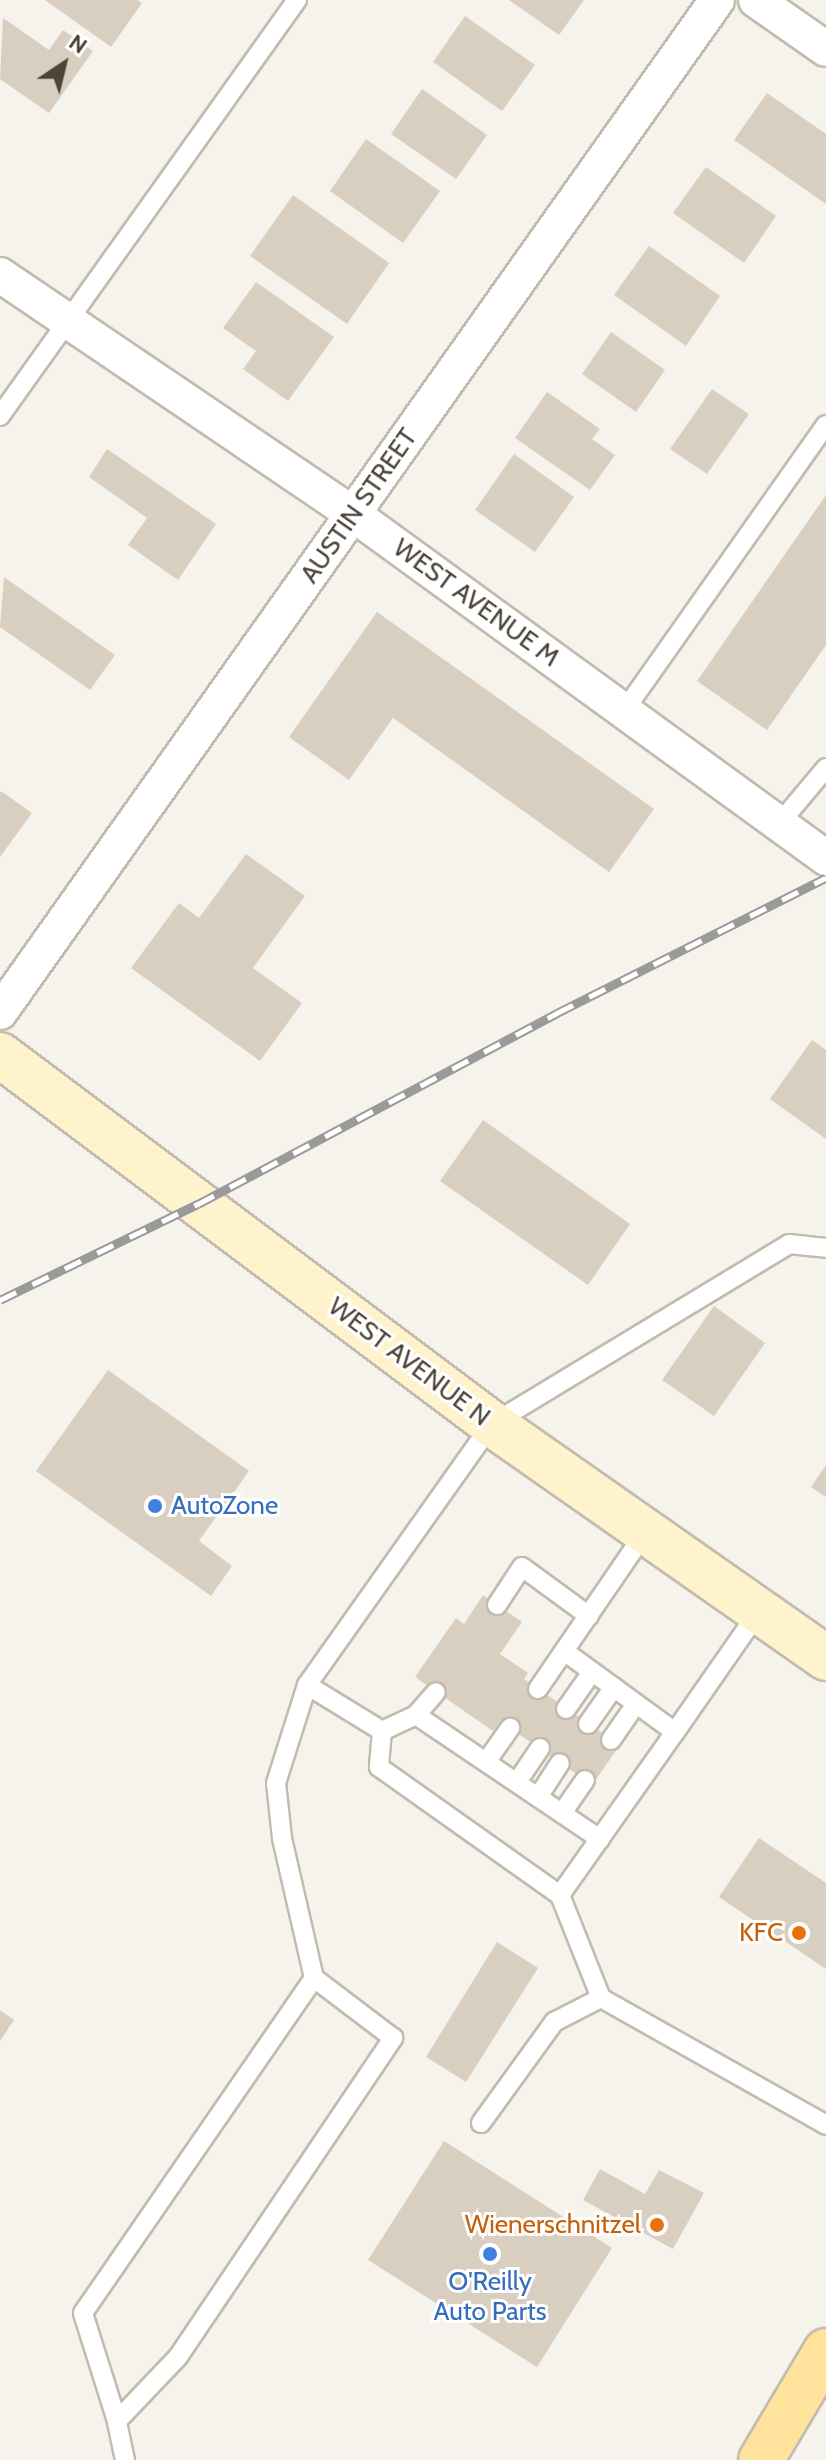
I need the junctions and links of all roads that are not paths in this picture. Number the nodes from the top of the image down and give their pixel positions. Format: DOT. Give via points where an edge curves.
graph roads {
  1 [pos="297,0"];
  2 [pos="717,0"];
  3 [pos="756,0"];
  4 [pos="826,49"];
  5 [pos="0,275"];
  6 [pos="68,321"];
  7 [pos="0,416"];
  8 [pos="826,425"];
  9 [pos="353,514"];
  10 [pos="624,711"];
  11 [pos="826,768"];
  12 [pos="779,824"];
  13 [pos="825,856"];
  14 [pos="0,1012"];
  15 [pos="0,1055"];
  16 [pos="826,1248"];
  17 [pos="492,1424"];
  18 [pos="646,1531"];
  19 [pos="497,1605"];
  20 [pos="759,1611"];
  21 [pos="589,1616"];
  22 [pos="564,1651"];
  23 [pos="826,1658"];
  24 [pos="592,1672"];
  25 [pos="307,1685"];
  26 [pos="614,1687"];
  27 [pos="538,1689"];
  28 [pos="436,1692"];
  29 [pos="636,1704"];
  30 [pos="566,1709"];
  31 [pos="416,1715"];
  32 [pos="588,1724"];
  33 [pos="510,1728"];
  34 [pos="382,1731"];
  35 [pos="675,1732"];
  36 [pos="611,1740"];
  37 [pos="540,1748"];
  38 [pos="486,1762"];
  39 [pos="560,1763"];
  40 [pos="585,1780"];
  41 [pos="517,1782"];
  42 [pos="538,1797"];
  43 [pos="562,1813"];
  44 [pos="600,1839"];
  45 [pos="560,1895"];
  46 [pos="314,1978"];
  47 [pos="601,1998"];
  48 [pos="481,2123"];
  49 [pos="826,2125"];
  50 [pos="826,2351"];
  51 [pos="117,2421"];
  52 [pos="125,2460"];
  53 [pos="761,2460"];
  1 -- 6 [label="lane"];
  2 -- 9 [label="street, AUSTIN STREET"];
  3 -- 4 [label="street"];
  5 -- 6 [label="street, WEST AVENUE M"];
  6 -- 7 [label="lane"];
  6 -- 9 [label="street, WEST AVENUE M"];
  8 -- 10 [label="lane"];
  9 -- 10 [label="street, WEST AVENUE M"];
  9 -- 14 [label="street, AUSTIN STREET"];
  10 -- 12 [label="street, WEST AVENUE M"];
  11 -- 12 [label="lane"];
  12 -- 13 [label="street, WEST AVENUE M"];
  15 -- 17 [label="main road, WEST AVENUE N"];
  16 -- 17 [label="lane" via="789,1244"];
  17 -- 18 [label="main road, WEST AVENUE N"];
  17 -- 25 [label="lane"];
  18 -- 20 [label="main road, WEST AVENUE N"];
  18 -- 21 [label="lane"];
  19 -- 21 [label="lane" via="522,1567"];
  20 -- 23 [label="main road, WEST AVENUE N"];
  20 -- 35 [label="lane"];
  21 -- 22 [label="lane"];
  22 -- 24 [label="lane"];
  22 -- 27 [label="lane"];
  24 -- 26 [label="lane"];
  24 -- 30 [label="lane"];
  25 -- 34 [label="lane"];
  25 -- 46 [label="lane" via="276,1783 282,1838"];
  26 -- 29 [label="lane"];
  26 -- 32 [label="lane"];
  28 -- 31 [label="lane"];
  29 -- 35 [label="lane"];
  29 -- 36 [label="lane"];
  31 -- 34 [label="lane"];
  31 -- 38 [label="lane"];
  33 -- 38 [label="lane"];
  34 -- 45 [label="lane" via="379,1767"];
  35 -- 44 [label="lane"];
  37 -- 41 [label="lane"];
  38 -- 41 [label="lane"];
  39 -- 42 [label="lane"];
  40 -- 43 [label="lane"];
  41 -- 42 [label="lane"];
  42 -- 43 [label="lane"];
  43 -- 44 [label="lane"];
  44 -- 45 [label="lane"];
  45 -- 47 [label="lane"];
  46 -- 51 [label="lane" via="83,2313"];
  46 -- 51 [label="lane" via="393,2038 178,2357"];
  47 -- 48 [label="lane" via="554,2022"];
  47 -- 49 [label="lane"];
  50 -- 53 [label="main road"];
  51 -- 52 [label="lane"];
}
